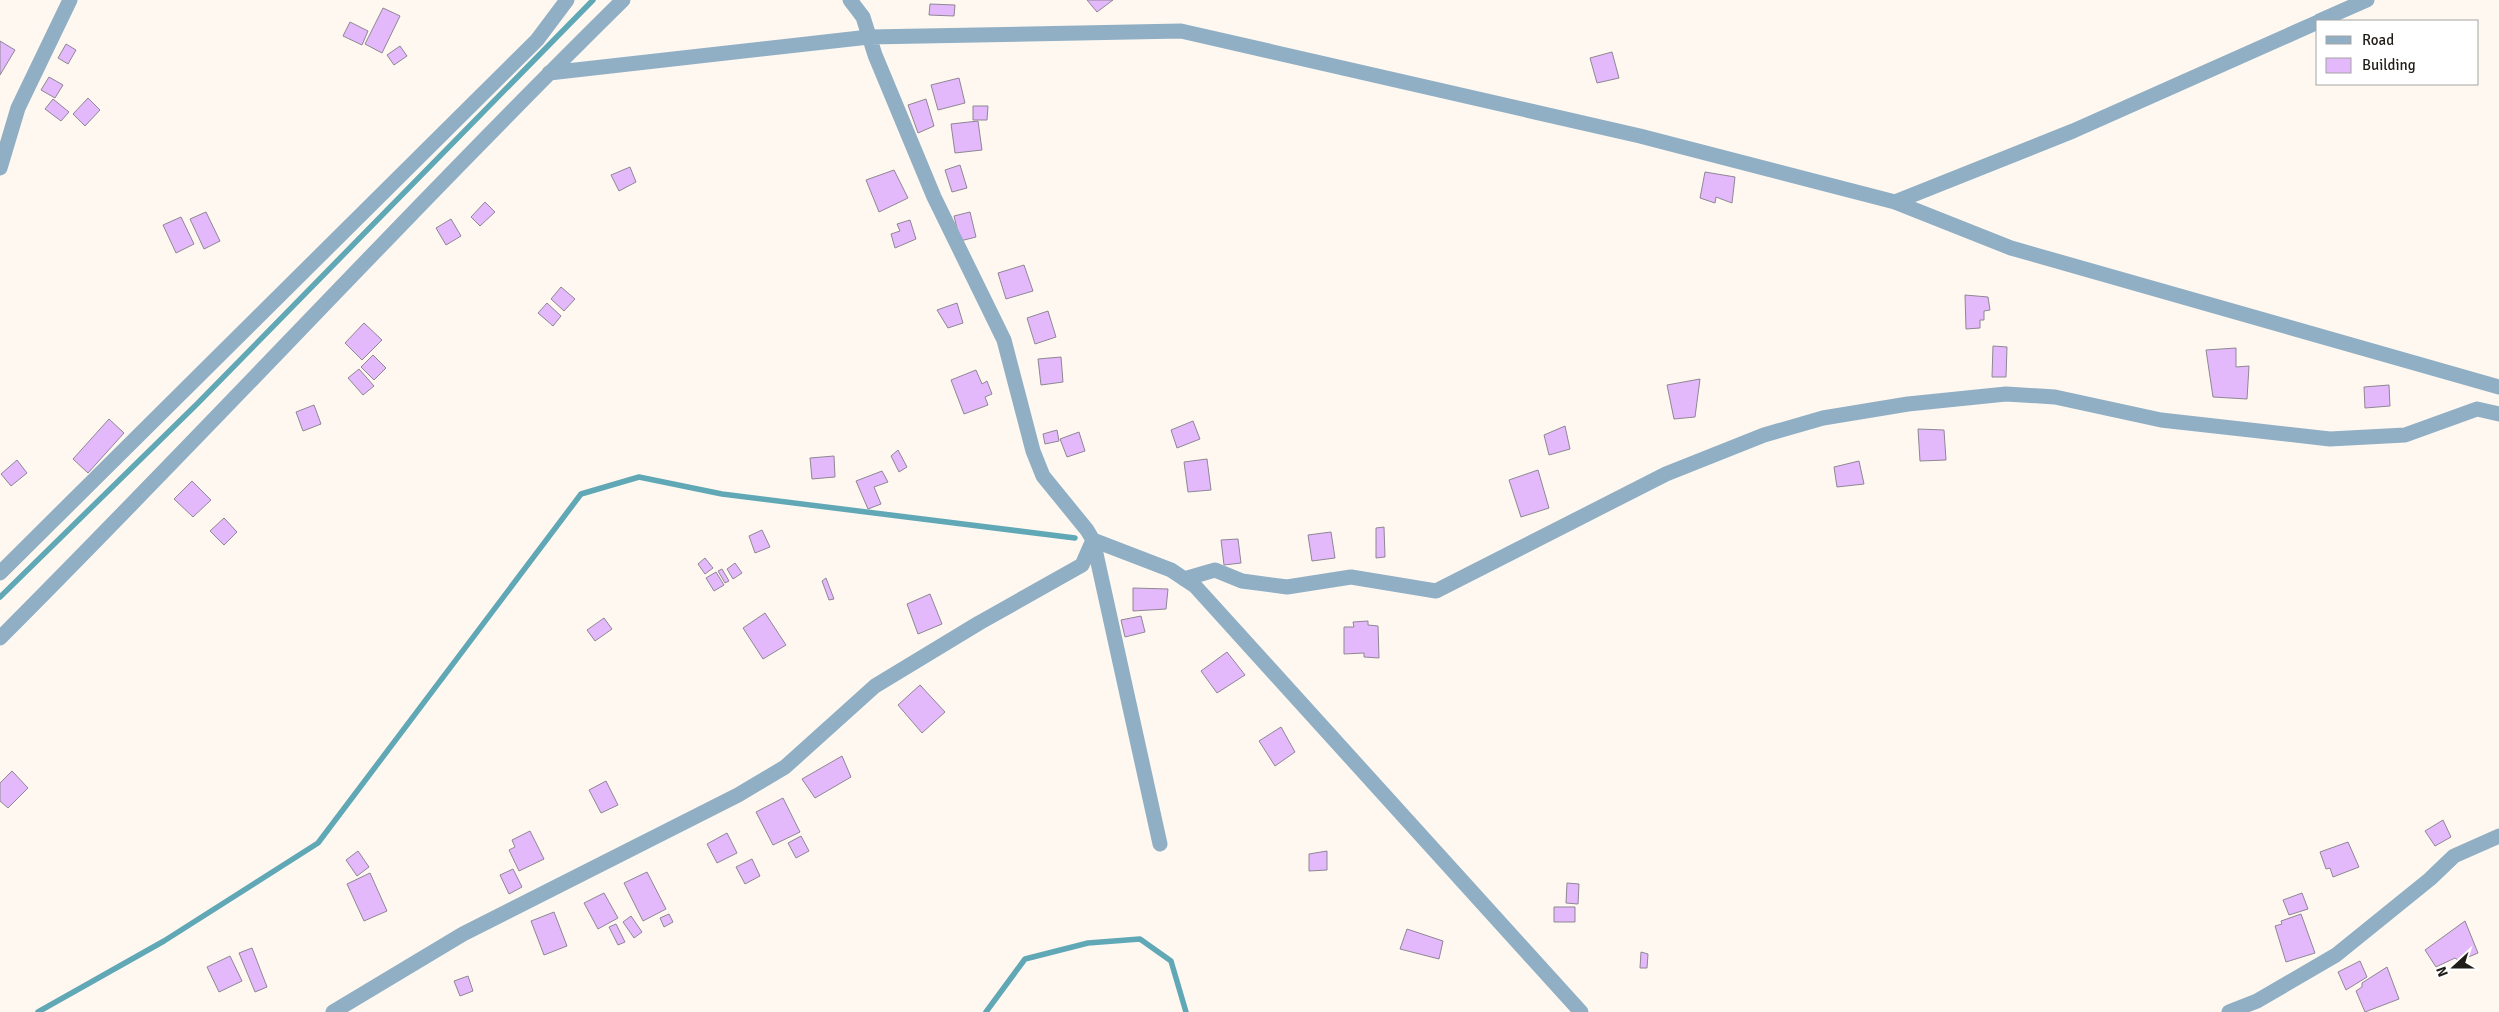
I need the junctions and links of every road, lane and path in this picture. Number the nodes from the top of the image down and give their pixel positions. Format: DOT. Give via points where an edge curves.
graph roads {
  1 [pos="70,0"];
  2 [pos="567,0"];
  3 [pos="623,0"];
  4 [pos="850,0"];
  5 [pos="2367,0"];
  6 [pos="2322,20"];
  7 [pos="2316,23"];
  8 [pos="870,37"];
  9 [pos="549,73"];
  10 [pos="0,168"];
  11 [pos="1895,202"];
  12 [pos="2499,387"];
  13 [pos="2499,414"];
  14 [pos="1093,540"];
  15 [pos="0,573"];
  16 [pos="1184,579"];
  17 [pos="0,638"];
  18 [pos="2499,836"];
  19 [pos="1160,844"];
  20 [pos="333,1012"];
  21 [pos="1581,1012"];
  22 [pos="2229,1012"];
  1 -- 10 [label="street" via="18,108"];
  2 -- 15 [label="street" via="536,40"];
  3 -- 9 [label="street"];
  4 -- 8 [label="street" via="863,17"];
  5 -- 6 [label="street"];
  7 -- 11 [label="street" via="2073,131"];
  8 -- 9 [label="street"];
  8 -- 11 [label="street" via="1181,31 1611,130"];
  8 -- 14 [label="street" via="934,197 1004,340 1033,451 1043,476"];
  9 -- 17 [label="street"];
  11 -- 12 [label="street" via="2011,248"];
  13 -- 16 [label="street" via="2477,409 2405,435 2330,439 2161,420 2055,397 2006,394 1908,404 1823,418 1755,438 1666,474 1436,591 1350,577 1287,587 1242,581 1214,570"];
  14 -- 16 [label="street" via="1171,570"];
  14 -- 19 [label="street"];
  14 -- 20 [label="street" via="1082,565 875,686 785,767 738,795 463,934"];
  16 -- 21 [label="street" via="1195,586"];
  18 -- 22 [label="street" via="2454,856 2336,955 2257,1001"];
}
